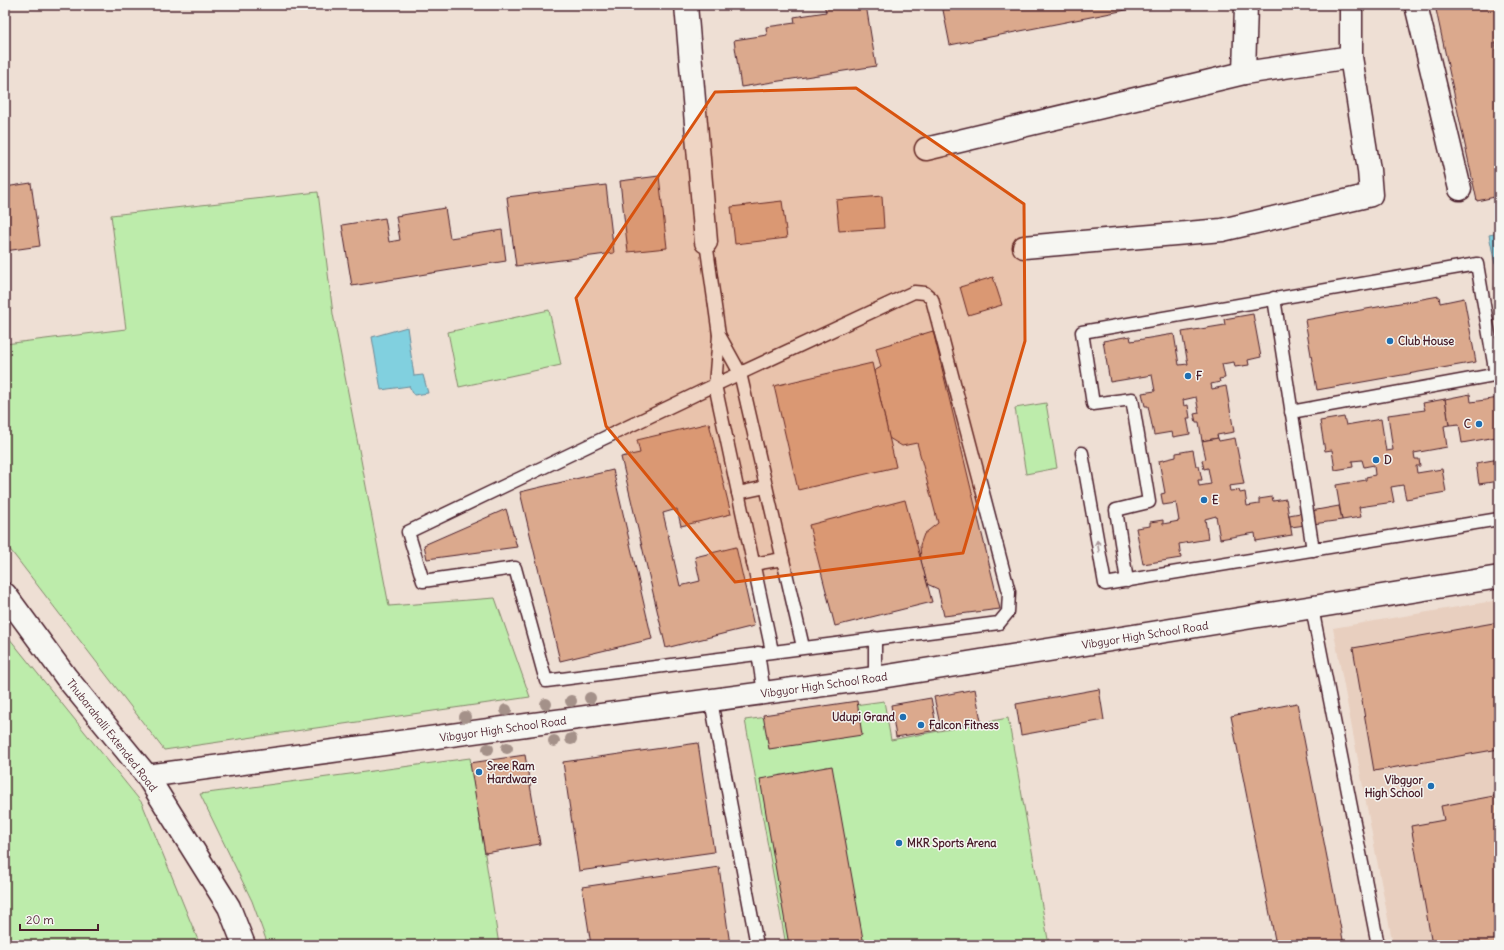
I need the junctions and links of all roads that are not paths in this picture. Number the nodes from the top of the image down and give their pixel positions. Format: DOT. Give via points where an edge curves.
graph roads {
  1 [pos="686,5"];
  2 [pos="1246,5"];
  3 [pos="1351,5"];
  4 [pos="1416,5"];
  5 [pos="1351,57"];
  6 [pos="1244,73"];
  7 [pos="926,149"];
  8 [pos="1460,189"];
  9 [pos="706,242"];
  10 [pos="1024,247"];
  11 [pos="1274,298"];
  12 [pos="719,335"];
  13 [pos="740,373"];
  14 [pos="1498,375"];
  15 [pos="714,385"];
  16 [pos="1291,412"];
  17 [pos="1082,453"];
  18 [pos="766,487"];
  19 [pos="738,493"];
  20 [pos="1499,519"];
  21 [pos="1313,550"];
  22 [pos="783,559"];
  23 [pos="753,564"];
  24 [pos="1499,577"];
  25 [pos="1127,581"];
  26 [pos="5,594"];
  27 [pos="1312,608"];
  28 [pos="875,638"];
  29 [pos="803,647"];
  30 [pos="772,651"];
  31 [pos="758,653"];
  32 [pos="875,678"];
  33 [pos="764,693"];
  34 [pos="711,700"];
  35 [pos="147,776"];
  36 [pos="244,945"];
  37 [pos="757,945"];
  38 [pos="1378,945"];
  1 -- 9 [label="street"];
  2 -- 6 [label="street"];
  3 -- 5 [label="street"];
  4 -- 8 [label="street"];
  5 -- 6 [label="street"];
  5 -- 10 [label="street" via="1371,195 1222,230"];
  6 -- 7 [label="street"];
  9 -- 12 [label="lane"];
  11 -- 14 [label="lane" via="1477,264"];
  11 -- 16 [label="lane"];
  11 -- 25 [label="lane" via="1082,332 1093,404 1132,399 1149,502 1116,510"];
  12 -- 13 [label="lane"];
  12 -- 15 [label="lane"];
  13 -- 15 [label="lane"];
  13 -- 18 [label="lane"];
  13 -- 28 [label="lane" via="914,292 925,293 932,299 1009,592 1008,612 999,622"];
  14 -- 16 [label="lane"];
  15 -- 19 [label="lane"];
  15 -- 31 [label="lane" via="408,532 423,581 516,568 546,681"];
  16 -- 21 [label="lane"];
  25 -- 17 [label="lane, one-way" via="1105,584"];
  18 -- 19 [label="lane"];
  18 -- 22 [label="lane"];
  19 -- 23 [label="lane"];
  20 -- 21 [label="lane"];
  21 -- 25 [label="lane"];
  22 -- 23 [label="lane"];
  22 -- 29 [label="lane"];
  23 -- 30 [label="lane"];
  24 -- 27 [label="street, Vibgyor High School Road"];
  26 -- 35 [label="street, Thubarahalli Extended Road" via="66,677"];
  27 -- 32 [label="street, Vibgyor High School Road"];
  27 -- 38 [label="lane"];
  28 -- 29 [label="lane"];
  28 -- 32 [label="lane"];
  29 -- 30 [label="lane"];
  30 -- 31 [label="lane"];
  31 -- 33 [label="lane"];
  32 -- 33 [label="street, Vibgyor High School Road"];
  33 -- 34 [label="street, Vibgyor High School Road"];
  34 -- 35 [label="street, Vibgyor High School Road"];
  34 -- 37 [label="lane"];
  35 -- 36 [label="street, Thubarahalli Extended Road" via="229,907"];
}
